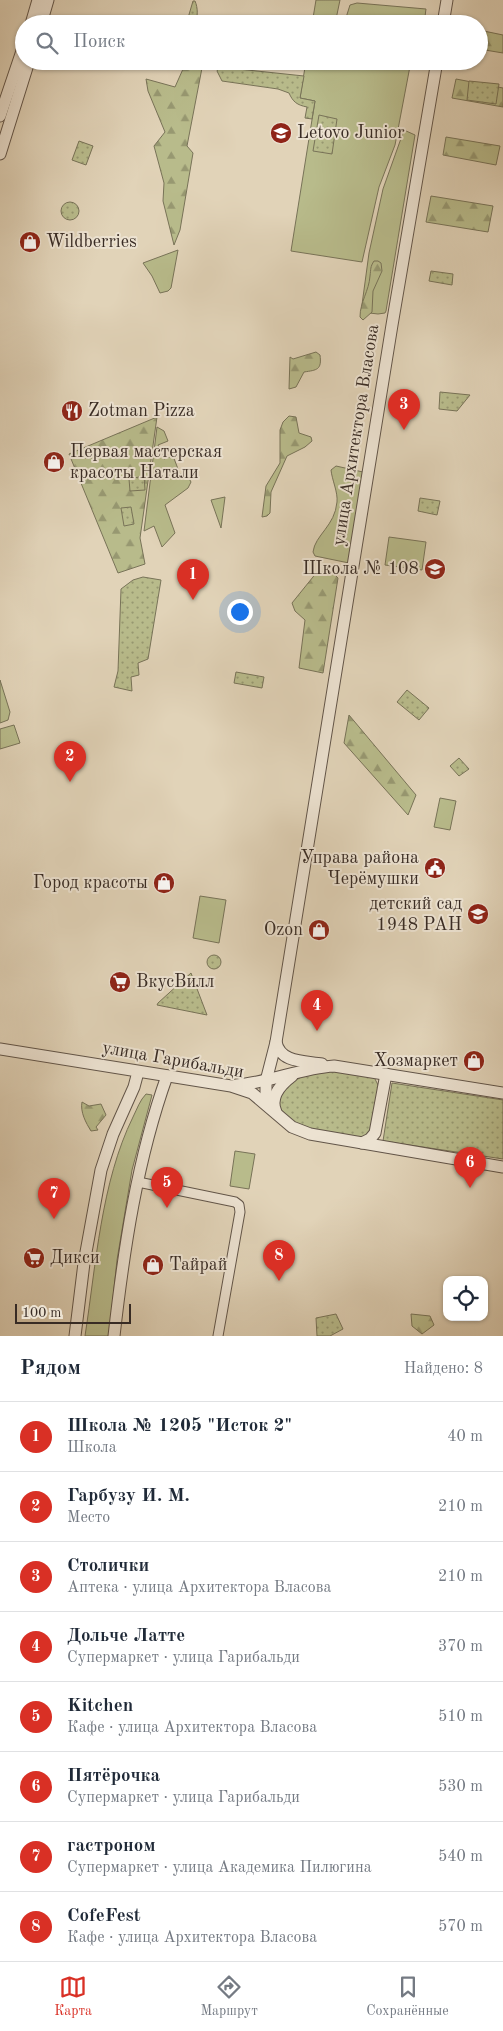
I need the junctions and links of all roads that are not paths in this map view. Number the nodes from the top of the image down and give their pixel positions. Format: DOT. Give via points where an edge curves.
graph roads {
  1 [pos="38,0"];
  2 [pos="48,0"];
  3 [pos="448,0"];
  4 [pos="34,15"];
  5 [pos="44,15"];
  6 [pos="445,15"];
  7 [pos="16,70"];
  8 [pos="26,70"];
  9 [pos="435,70"];
  10 [pos="0,116"];
  11 [pos="2,137"];
  12 [pos="0,154"];
  13 [pos="276,1042"];
  14 [pos="0,1048"];
  15 [pos="334,1066"];
  16 [pos="138,1072"];
  17 [pos="298,1072"];
  18 [pos="386,1074"];
  19 [pos="166,1076"];
  20 [pos="266,1081"];
  21 [pos="231,1086"];
  22 [pos="503,1093"];
  23 [pos="266,1103"];
  24 [pos="276,1113"];
  25 [pos="362,1143"];
  26 [pos="503,1166"];
  27 [pos="138,1182"];
  28 [pos="75,1336"];
  29 [pos="114,1336"];
  30 [pos="218,1336"];
  1 -- 4 [label="street"];
  2 -- 5 [label="street"];
  3 -- 6 [label="street"];
  7 -- 10 [label="street"];
  8 -- 11 [label="street"];
  9 -- 13 [label="street, улица Архитектора Власова"];
  11 -- 12 [label="street"];
  13 -- 15 [label="street" via="284,1056"];
  13 -- 20 [label="street, улица Архитектора Власова"];
  14 -- 16 [label="street, улица Гарибальди"];
  15 -- 17 [label="street, улица Гарибальди"];
  15 -- 18 [label="street, улица Гарибальди"];
  16 -- 19 [label="street, улица Гарибальди"];
  16 -- 28 [label="street" via="101,1170"];
  17 -- 20 [label="street, улица Гарибальди"];
  17 -- 24 [label="street" via="277,1090 273,1101"];
  18 -- 22 [label="street, улица Гарибальди"];
  18 -- 25 [label="street" via="375,1133"];
  19 -- 21 [label="street, улица Гарибальди"];
  19 -- 27 [label="street"];
  20 -- 21 [label="street"];
  20 -- 23 [label="street, улица Архитектора Власова"];
  21 -- 23 [label="street, улица Гарибальди" via="252,1093"];
  23 -- 24 [label="street, улица Гарибальди"];
  24 -- 25 [label="street, улица Гарибальди" via="292,1127 310,1134"];
  25 -- 26 [label="street, улица Гарибальди"];
  27 -- 29 [label="street" via="121,1274"];
  27 -- 30 [label="street" via="239,1204"];
}
